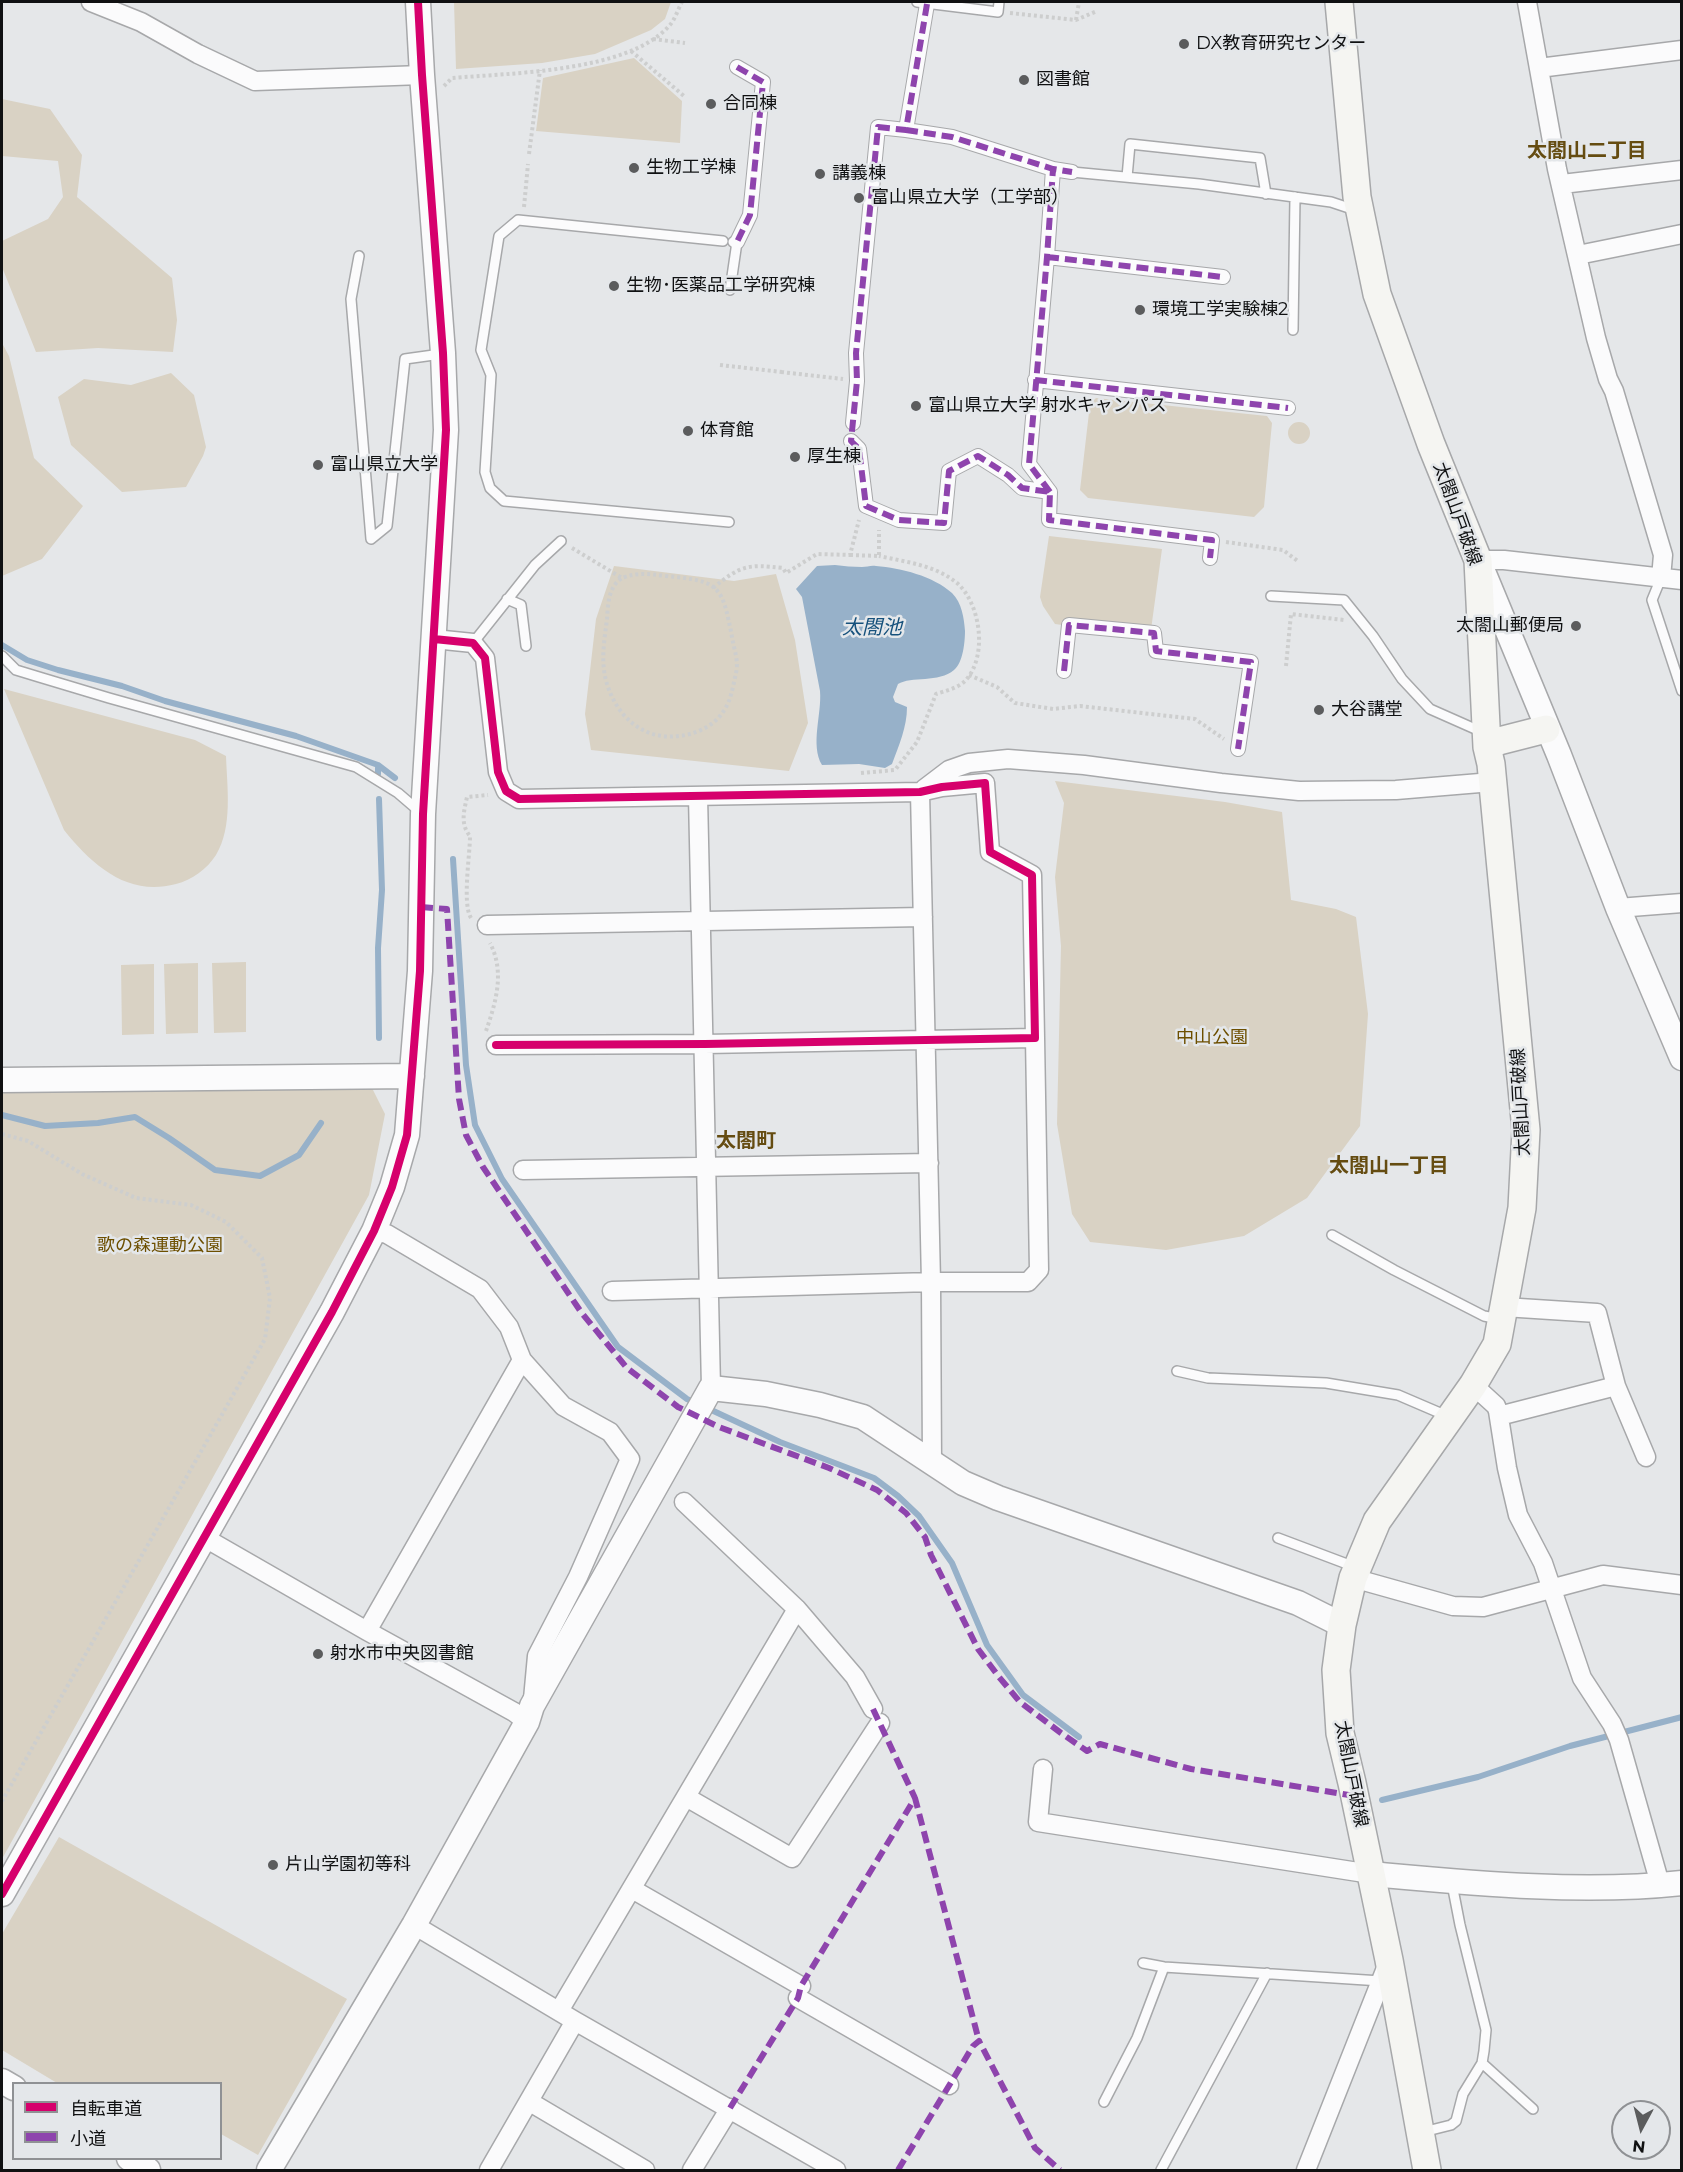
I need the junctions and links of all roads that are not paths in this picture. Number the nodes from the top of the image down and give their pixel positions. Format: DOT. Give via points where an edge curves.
graph roads {
  1 [pos="91,2"];
  2 [pos="418,2"];
  3 [pos="1339,2"];
  4 [pos="1527,2"];
  5 [pos="922,3"];
  6 [pos="999,7"];
  7 [pos="1682,50"];
  8 [pos="737,67"];
  9 [pos="1539,68"];
  10 [pos="431,83"];
  11 [pos="906,130"];
  12 [pos="1053,169"];
  13 [pos="1682,170"];
  14 [pos="1072,172"];
  15 [pos="1126,177"];
  16 [pos="1562,184"];
  17 [pos="1266,194"];
  18 [pos="1295,197"];
  19 [pos="1360,211"];
  20 [pos="1682,234"];
  21 [pos="730,241"];
  22 [pos="1578,255"];
  23 [pos="359,256"];
  24 [pos="1047,257"];
  25 [pos="1223,277"];
  26 [pos="730,290"];
  27 [pos="1293,330"];
  28 [pos="443,353"];
  29 [pos="1035,380"];
  30 [pos="1288,408"];
  31 [pos="853,423"];
  32 [pos="851,441"];
  33 [pos="1050,492"];
  34 [pos="729,522"];
  35 [pos="561,541"];
  36 [pos="1210,558"];
  37 [pos="1478,560"];
  38 [pos="1661,578"];
  39 [pos="1682,580"];
  40 [pos="1271,596"];
  41 [pos="507,599"];
  42 [pos="434,639"];
  43 [pos="473,644"];
  44 [pos="526,646"];
  45 [pos="2,656"];
  46 [pos="1064,671"];
  47 [pos="1682,691"];
  48 [pos="1546,729"];
  49 [pos="1487,740"];
  50 [pos="1238,749"];
  51 [pos="1492,782"];
  52 [pos="920,792"];
  53 [pos="698,796"];
  54 [pos="423,814"];
  55 [pos="1682,903"];
  56 [pos="1618,908"];
  57 [pos="923,917"];
  58 [pos="701,922"];
  59 [pos="487,925"];
  60 [pos="1035,1038"];
  61 [pos="926,1040"];
  62 [pos="705,1044"];
  63 [pos="496,1045"];
  64 [pos="1682,1058"];
  65 [pos="412,1076"];
  66 [pos="2,1080"];
  67 [pos="928,1163"];
  68 [pos="707,1166"];
  69 [pos="523,1170"];
  70 [pos="374,1231"];
  71 [pos="1332,1235"];
  72 [pos="931,1282"];
  73 [pos="710,1288"];
  74 [pos="612,1291"];
  75 [pos="1503,1313"];
  76 [pos="522,1360"];
  77 [pos="1177,1371"];
  78 [pos="1473,1385"];
  79 [pos="1616,1386"];
  80 [pos="704,1400"];
  81 [pos="1499,1416"];
  82 [pos="1450,1417"];
  83 [pos="1646,1457"];
  84 [pos="932,1464"];
  85 [pos="684,1502"];
  86 [pos="205,1538"];
  87 [pos="1278,1538"];
  88 [pos="1355,1573"];
  89 [pos="1682,1586"];
  90 [pos="1551,1589"];
  91 [pos="797,1609"];
  92 [pos="1342,1625"];
  93 [pos="367,1631"];
  94 [pos="530,1714"];
  95 [pos="1043,1769"];
  96 [pos="686,1797"];
  97 [pos="1371,1874"];
  98 [pos="1452,1881"];
  99 [pos="1671,1884"];
  100 [pos="632,1889"];
  101 [pos="2,1894"];
  102 [pos="414,1925"];
  103 [pos="1143,1963"];
  104 [pos="1164,1967"];
  105 [pos="1385,1971"];
  106 [pos="1267,1973"];
  107 [pos="559,2011"];
  108 [pos="575,2021"];
  109 [pos="1482,2063"];
  110 [pos="949,2085"];
  111 [pos="530,2102"];
  112 [pos="1104,2102"];
  113 [pos="730,2108"];
  114 [pos="1533,2109"];
  115 [pos="1421,2133"];
  116 [pos="132,2160"];
  117 [pos="148,2170"];
  118 [pos="269,2170"];
  119 [pos="489,2170"];
  120 [pos="645,2170"];
  121 [pos="693,2170"];
  122 [pos="836,2170"];
  123 [pos="1161,2170"];
  124 [pos="1306,2170"];
  125 [pos="1427,2170"];
  1 -- 10 [label="street" via="141,22 255,81"];
  2 -- 10 [label="street"];
  3 -- 19 [label="main road, 太閤山戸破線"];
  4 -- 9 [label="street"];
  5 -- 6 [label="lane"];
  5 -- 11 [label="street"];
  7 -- 9 [label="street"];
  8 -- 21 [label="street" via="763,82 750,215"];
  9 -- 16 [label="street"];
  10 -- 28 [label="street"];
  11 -- 12 [label="street" via="952,137"];
  11 -- 31 [label="street" via="878,127"];
  12 -- 14 [label="street"];
  12 -- 24 [label="street"];
  13 -- 16 [label="street"];
  14 -- 15 [label="lane"];
  15 -- 17 [label="lane"];
  15 -- 17 [label="lane" via="1130,144 1260,158"];
  16 -- 22 [label="street"];
  17 -- 18 [label="lane"];
  18 -- 19 [label="lane"];
  18 -- 27 [label="lane"];
  19 -- 37 [label="main road, 太閤山戸破線" via="1377,294"];
  20 -- 22 [label="street"];
  21 -- 26 [label="lane"];
  21 -- 34 [label="lane" via="518,220 499,236 481,350 491,375 485,472 490,488 504,501"];
  22 -- 38 [label="street" via="1596,338 1663,555"];
  23 -- 28 [label="lane" via="351,299 371,539 387,526 405,359"];
  24 -- 25 [label="street"];
  24 -- 29 [label="street"];
  28 -- 42 [label="street" via="446,430"];
  29 -- 30 [label="street"];
  29 -- 33 [label="street" via="1029,464"];
  32 -- 33 [label="street" via="859,449 866,506 899,520 944,523 950,471 978,456 1022,488"];
  33 -- 36 [label="street" via="1049,520 1212,540"];
  35 -- 41 [label="lane"];
  37 -- 38 [label="street"];
  37 -- 48 [label="street"];
  37 -- 49 [label="main road, 太閤山戸破線"];
  38 -- 39 [label="street"];
  38 -- 47 [label="lane" via="1652,600"];
  40 -- 49 [label="lane" via="1344,600 1402,679 1430,709"];
  41 -- 43 [label="lane"];
  41 -- 44 [label="lane" via="521,605"];
  42 -- 43 [label="street"];
  42 -- 54 [label="street"];
  43 -- 53 [label="street" via="485,658 498,772 506,791 519,798"];
  45 -- 54 [label="lane" via="16,670 356,767"];
  46 -- 50 [label="street" via="1069,625 1154,633 1156,651 1251,662"];
  48 -- 49 [label="main road" via="1499,741"];
  48 -- 56 [label="street"];
  49 -- 51 [label="main road, 太閤山戸破線"];
  51 -- 52 [label="street" via="1396,790 1299,791 1008,759 949,770"];
  51 -- 75 [label="main road, 太閤山戸破線" via="1526,1130 1522,1208"];
  52 -- 53 [label="street"];
  52 -- 57 [label="street"];
  52 -- 60 [label="street" via="986,783 990,852 1032,875"];
  53 -- 58 [label="street"];
  54 -- 65 [label="street" via="420,971"];
  55 -- 56 [label="street"];
  56 -- 64 [label="street"];
  57 -- 58 [label="street"];
  57 -- 61 [label="street"];
  58 -- 59 [label="street"];
  58 -- 62 [label="street"];
  60 -- 61 [label="street"];
  60 -- 72 [label="street" via="1039,1270 1028,1282"];
  61 -- 62 [label="street"];
  61 -- 67 [label="street"];
  62 -- 63 [label="street"];
  62 -- 68 [label="street"];
  65 -- 66 [label="street"];
  65 -- 70 [label="street" via="406,1135 392,1187"];
  67 -- 68 [label="street"];
  67 -- 72 [label="street"];
  68 -- 69 [label="street"];
  68 -- 73 [label="street"];
  70 -- 76 [label="street" via="387,1233 480,1289 509,1327"];
  70 -- 86 [label="street"];
  71 -- 75 [label="lane" via="1484,1316"];
  72 -- 73 [label="street"];
  72 -- 84 [label="street"];
  73 -- 74 [label="street"];
  73 -- 80 [label="street"];
  75 -- 78 [label="main road, 太閤山戸破線" via="1497,1344"];
  75 -- 79 [label="street" via="1597,1313"];
  76 -- 93 [label="street"];
  76 -- 94 [label="street" via="563,1406 610,1432 630,1459 578,1577 537,1656"];
  77 -- 82 [label="lane" via="1208,1378 1326,1383 1387,1393"];
  78 -- 81 [label="street" via="1496,1406"];
  78 -- 82 [label="main road, 太閤山戸破線"];
  79 -- 81 [label="street"];
  79 -- 83 [label="street"];
  80 -- 84 [label="street" via="777,1396 863,1417"];
  80 -- 94 [label="street"];
  81 -- 90 [label="street" via="1518,1515 1543,1563"];
  82 -- 88 [label="main road, 太閤山戸破線" via="1377,1521"];
  84 -- 92 [label="street" via="998,1498 1298,1603"];
  85 -- 91 [label="street"];
  86 -- 93 [label="street"];
  86 -- 101 [label="street"];
  87 -- 88 [label="lane"];
  88 -- 90 [label="street" via="1453,1606 1483,1607"];
  88 -- 92 [label="main road, 太閤山戸破線"];
  89 -- 90 [label="street" via="1603,1575"];
  90 -- 99 [label="street" via="1582,1678 1619,1740"];
  91 -- 96 [label="street"];
  91 -- 96 [label="street" via="855,1677 876,1716 792,1858"];
  92 -- 97 [label="main road, 太閤山戸破線" via="1336,1670 1340,1733"];
  93 -- 94 [label="street" via="514,1712"];
  94 -- 102 [label="street"];
  95 -- 97 [label="street" via="1038,1822"];
  96 -- 100 [label="street"];
  97 -- 98 [label="street"];
  97 -- 105 [label="main road, 太閤山戸破線"];
  98 -- 99 [label="street" via="1589,1886"];
  98 -- 109 [label="lane" via="1486,2030"];
  100 -- 107 [label="street"];
  100 -- 110 [label="street"];
  102 -- 107 [label="street"];
  102 -- 118 [label="street"];
  103 -- 104 [label="lane"];
  104 -- 106 [label="lane"];
  104 -- 112 [label="lane" via="1137,2038"];
  105 -- 106 [label="lane"];
  105 -- 115 [label="main road, 太閤山戸破線"];
  105 -- 124 [label="street"];
  106 -- 123 [label="lane"];
  107 -- 108 [label="street"];
  108 -- 111 [label="street"];
  108 -- 113 [label="street"];
  109 -- 114 [label="lane"];
  109 -- 115 [label="lane" via="1462,2094 1456,2121 1451,2126"];
  111 -- 119 [label="street"];
  111 -- 120 [label="street"];
  113 -- 121 [label="street"];
  113 -- 122 [label="street"];
  115 -- 125 [label="main road, 太閤山戸破線"];
  116 -- 117 [label="street"];
}
